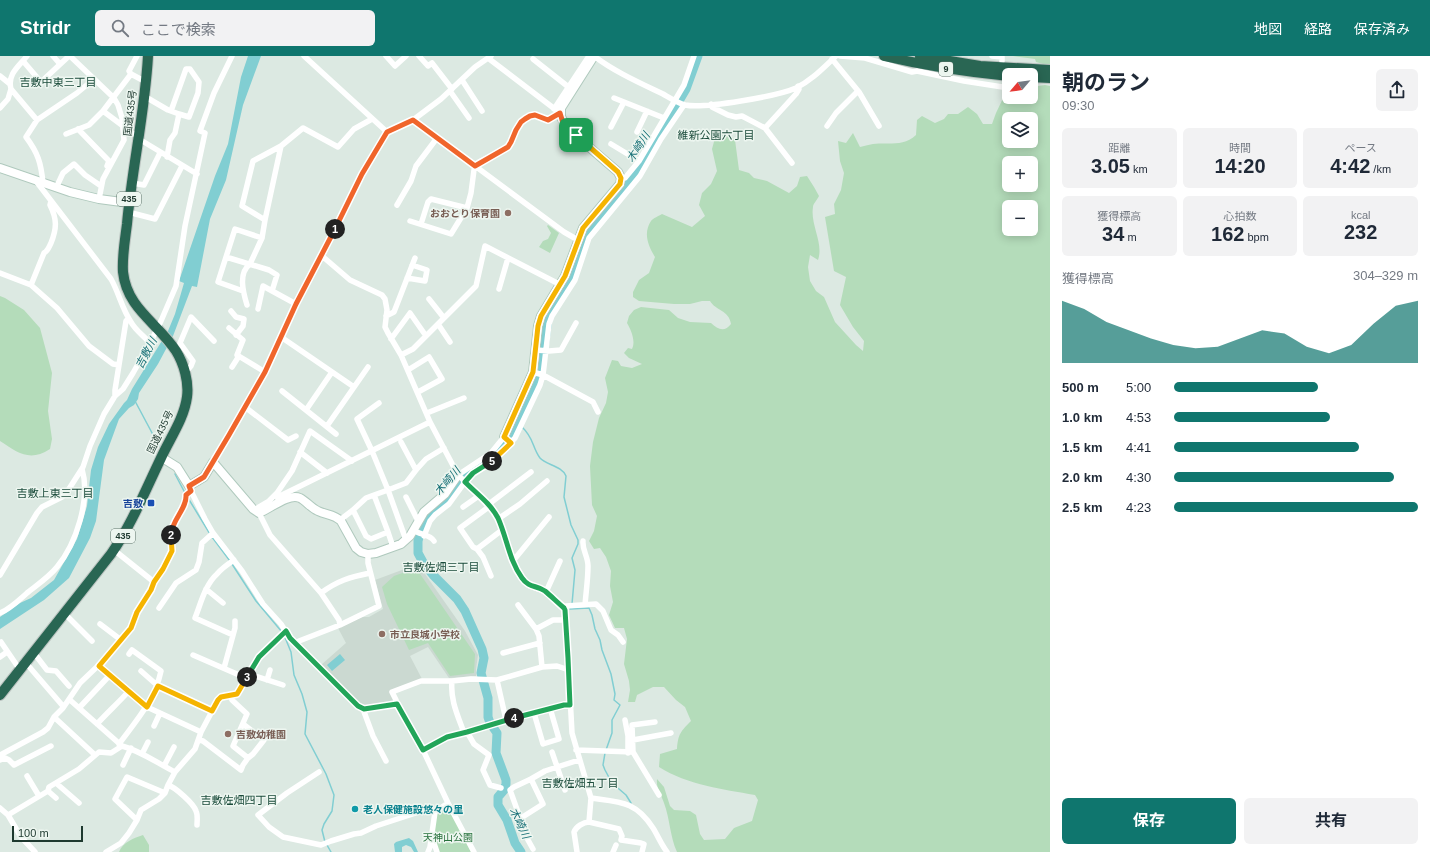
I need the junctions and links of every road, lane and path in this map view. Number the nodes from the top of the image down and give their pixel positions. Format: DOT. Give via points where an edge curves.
graph roads {
  1 [pos="27,56"];
  2 [pos="53,56"];
  3 [pos="70,56"];
  4 [pos="137,56"];
  5 [pos="148,56"];
  6 [pos="232,56"];
  7 [pos="386,56"];
  8 [pos="406,56"];
  9 [pos="419,56"];
  10 [pos="589,56"];
  11 [pos="594,56"];
  12 [pos="694,56"];
  13 [pos="840,56"];
  14 [pos="884,56"];
  15 [pos="920,56"];
  16 [pos="992,56"];
  17 [pos="306,57"];
  18 [pos="490,57"];
  19 [pos="834,58"];
  20 [pos="533,59"];
  21 [pos="1002,61"];
  22 [pos="23,62"];
  23 [pos="60,64"];
  24 [pos="1050,70"];
  25 [pos="131,74"];
  26 [pos="1002,75"];
  27 [pos="0,76"];
  28 [pos="1038,77"];
  29 [pos="1050,78"];
  30 [pos="94,80"];
  31 [pos="462,80"];
  32 [pos="146,82"];
  33 [pos="10,86"];
  34 [pos="798,86"];
  35 [pos="1002,86"];
  36 [pos="570,89"];
  37 [pos="451,90"];
  38 [pos="858,91"];
  39 [pos="144,96"];
  40 [pos="114,98"];
  41 [pos="614,98"];
  42 [pos="674,100"];
  43 [pos="624,102"];
  44 [pos="711,104"];
  45 [pos="684,105"];
  46 [pos="0,108"];
  47 [pos="103,111"];
  48 [pos="171,111"];
  49 [pos="557,111"];
  50 [pos="646,111"];
  51 [pos="482,112"];
  52 [pos="179,114"];
  53 [pos="469,118"];
  54 [pos="664,118"];
  55 [pos="372,119"];
  56 [pos="37,120"];
  57 [pos="413,120"];
  58 [pos="827,126"];
  59 [pos="879,126"];
  60 [pos="123,127"];
  61 [pos="611,127"];
  62 [pos="765,128"];
  63 [pos="78,129"];
  64 [pos="387,132"];
  65 [pos="638,132"];
  66 [pos="66,134"];
  67 [pos="139,138"];
  68 [pos="437,138"];
  69 [pos="611,144"];
  70 [pos="281,146"];
  71 [pos="160,152"];
  72 [pos="167,156"];
  73 [pos="109,161"];
  74 [pos="639,161"];
  75 [pos="792,163"];
  76 [pos="182,166"];
  77 [pos="476,167"];
  78 [pos="0,168"];
  79 [pos="197,174"];
  80 [pos="621,178"];
  81 [pos="39,182"];
  82 [pos="132,183"];
  83 [pos="101,186"];
  84 [pos="56,188"];
  85 [pos="99,199"];
  86 [pos="51,201"];
  87 [pos="396,205"];
  88 [pos="128,207"];
  89 [pos="466,208"];
  90 [pos="264,220"];
  91 [pos="410,222"];
  92 [pos="421,224"];
  93 [pos="262,238"];
  94 [pos="578,240"];
  95 [pos="322,256"];
  96 [pos="226,257"];
  97 [pos="415,258"];
  98 [pos="508,258"];
  99 [pos="250,264"];
  100 [pos="412,265"];
  101 [pos="0,272"];
  102 [pos="407,278"];
  103 [pos="32,285"];
  104 [pos="561,285"];
  105 [pos="499,289"];
  106 [pos="243,291"];
  107 [pos="272,291"];
  108 [pos="429,299"];
  109 [pos="296,304"];
  110 [pos="246,305"];
  111 [pos="258,309"];
  112 [pos="231,311"];
  113 [pos="386,316"];
  114 [pos="128,318"];
  115 [pos="444,318"];
  116 [pos="576,323"];
  117 [pos="438,324"];
  118 [pos="229,328"];
  119 [pos="158,330"];
  120 [pos="236,334"];
  121 [pos="426,336"];
  122 [pos="281,337"];
  123 [pos="391,339"];
  124 [pos="214,341"];
  125 [pos="450,342"];
  126 [pos="150,343"];
  127 [pos="536,350"];
  128 [pos="546,350"];
  129 [pos="401,355"];
  130 [pos="239,356"];
  131 [pos="119,365"];
  132 [pos="232,367"];
  133 [pos="368,367"];
  134 [pos="408,370"];
  135 [pos="265,372"];
  136 [pos="332,372"];
  137 [pos="533,372"];
  138 [pos="185,373"];
  139 [pos="543,375"];
  140 [pos="354,387"];
  141 [pos="282,390"];
  142 [pos="418,392"];
  143 [pos="115,396"];
  144 [pos="464,398"];
  145 [pos="379,403"];
  146 [pos="245,407"];
  147 [pos="517,407"];
  148 [pos="306,410"];
  149 [pos="527,412"];
  150 [pos="598,412"];
  151 [pos="427,413"];
  152 [pos="430,422"];
  153 [pos="327,426"];
  154 [pos="336,434"];
  155 [pos="296,436"];
  156 [pos="504,437"];
  157 [pos="401,442"];
  158 [pos="511,443"];
  159 [pos="444,448"];
  160 [pos="372,451"];
  161 [pos="300,452"];
  162 [pos="161,457"];
  163 [pos="352,461"];
  164 [pos="213,462"];
  165 [pos="82,469"];
  166 [pos="416,470"];
  167 [pos="531,472"];
  168 [pos="327,473"];
  169 [pos="458,474"];
  170 [pos="547,481"];
  171 [pos="465,482"];
  172 [pos="190,488"];
  173 [pos="388,490"];
  174 [pos="374,495"];
  175 [pos="480,495"];
  176 [pos="406,497"];
  177 [pos="278,498"];
  178 [pos="489,505"];
  179 [pos="463,507"];
  180 [pos="354,510"];
  181 [pos="257,511"];
  182 [pos="549,517"];
  183 [pos="498,519"];
  184 [pos="340,520"];
  185 [pos="418,521"];
  186 [pos="414,530"];
  187 [pos="502,530"];
  188 [pos="388,532"];
  189 [pos="213,533"];
  190 [pos="424,536"];
  191 [pos="406,540"];
  192 [pos="434,541"];
  193 [pos="583,541"];
  194 [pos="393,547"];
  195 [pos="478,548"];
  196 [pos="114,550"];
  197 [pos="368,554"];
  198 [pos="234,560"];
  199 [pos="513,561"];
  200 [pos="560,561"];
  201 [pos="370,573"];
  202 [pos="0,575"];
  203 [pos="491,576"];
  204 [pos="154,582"];
  205 [pos="206,589"];
  206 [pos="546,592"];
  207 [pos="321,593"];
  208 [pos="223,603"];
  209 [pos="518,605"];
  210 [pos="584,605"];
  211 [pos="159,608"];
  212 [pos="564,608"];
  213 [pos="0,613"];
  214 [pos="64,613"];
  215 [pos="565,620"];
  216 [pos="235,621"];
  217 [pos="100,624"];
  218 [pos="340,625"];
  219 [pos="536,629"];
  220 [pos="286,631"];
  221 [pos="233,635"];
  222 [pos="121,640"];
  223 [pos="92,641"];
  224 [pos="0,642"];
  225 [pos="623,642"];
  226 [pos="540,643"];
  227 [pos="296,644"];
  228 [pos="7,652"];
  229 [pos="34,653"];
  230 [pos="129,654"];
  231 [pos="503,654"];
  232 [pos="193,655"];
  233 [pos="0,657"];
  234 [pos="99,666"];
  235 [pos="23,667"];
  236 [pos="542,667"];
  237 [pos="224,668"];
  238 [pos="270,670"];
  239 [pos="569,670"];
  240 [pos="141,671"];
  241 [pos="109,676"];
  242 [pos="248,676"];
  243 [pos="267,680"];
  244 [pos="497,680"];
  245 [pos="452,681"];
  246 [pos="284,685"];
  247 [pos="69,686"];
  248 [pos="158,686"];
  249 [pos="128,692"];
  250 [pos="0,695"];
  251 [pos="230,695"];
  252 [pos="70,700"];
  253 [pos="397,704"];
  254 [pos="62,705"];
  255 [pos="570,705"];
  256 [pos="147,707"];
  257 [pos="79,708"];
  258 [pos="550,708"];
  259 [pos="364,709"];
  260 [pos="212,711"];
  261 [pos="534,712"];
  262 [pos="160,713"];
  263 [pos="54,717"];
  264 [pos="506,720"];
  265 [pos="625,720"];
  266 [pos="655,722"];
  267 [pos="97,724"];
  268 [pos="243,724"];
  269 [pos="154,726"];
  270 [pos="201,732"];
  271 [pos="466,732"];
  272 [pos="671,733"];
  273 [pos="199,740"];
  274 [pos="633,740"];
  275 [pos="148,742"];
  276 [pos="120,745"];
  277 [pos="50,746"];
  278 [pos="174,747"];
  279 [pos="130,748"];
  280 [pos="423,750"];
  281 [pos="576,750"];
  282 [pos="552,752"];
  283 [pos="630,752"];
  284 [pos="142,754"];
  285 [pos="0,755"];
  286 [pos="95,755"];
  287 [pos="248,758"];
  288 [pos="0,760"];
  289 [pos="579,760"];
  290 [pos="386,761"];
  291 [pos="123,765"];
  292 [pos="164,766"];
  293 [pos="557,768"];
  294 [pos="175,772"];
  295 [pos="319,772"];
  296 [pos="27,776"];
  297 [pos="531,779"];
  298 [pos="56,783"];
  299 [pos="168,785"];
  300 [pos="501,788"];
  301 [pos="564,790"];
  302 [pos="48,791"];
  303 [pos="164,793"];
  304 [pos="658,795"];
  305 [pos="39,796"];
  306 [pos="56,798"];
  307 [pos="591,798"];
  308 [pos="79,803"];
  309 [pos="448,803"];
  310 [pos="0,808"];
  311 [pos="435,812"];
  312 [pos="8,815"];
  313 [pos="521,818"];
  314 [pos="137,820"];
  315 [pos="589,822"];
  316 [pos="197,825"];
  317 [pos="432,837"];
  318 [pos="616,845"];
  319 [pos="533,849"];
  320 [pos="34,852"];
  321 [pos="106,852"];
  322 [pos="428,852"];
  323 [pos="437,852"];
  324 [pos="474,852"];
  325 [pos="577,852"];
  326 [pos="613,852"];
  327 [pos="642,852"];
  328 [pos="667,852"];
  1 -- 22 [label="street"];
  2 -- 23 [label="street"];
  3 -- 23 [label="street"];
  3 -- 30 [label="street"];
  4 -- 25 [label="street" via="130,70"];
  5 -- 32 [label="highway, 国道435号 / 435"];
  6 -- 79 [label="street" via="214,93 200,131 205,133"];
  7 -- 8 [label="street" via="395,66"];
  9 -- 37 [label="street" via="428,66 432,63"];
  10 -- 36 [label="street"];
  11 -- 36 [label="street"];
  11 -- 42 [label="street" via="633,80"];
  12 -- 42 [label="street" via="684,85"];
  13 -- 35 [label="street" via="865,58 912,72"];
  14 -- 26 [label="highway, 9" via="960,71"];
  15 -- 24 [label="highway, 9" via="980,66"];
  16 -- 21 [label="street" via="1002,57"];
  17 -- 55 [label="street"];
  18 -- 31 [label="street"];
  18 -- 49 [label="street"];
  19 -- 34 [label="street" via="809,81"];
  19 -- 38 [label="street"];
  20 -- 36 [label="street"];
  22 -- 23 [label="street" via="41,82"];
  22 -- 33 [label="street" via="12,73"];
  25 -- 32 [label="street"];
  25 -- 40 [label="street"];
  27 -- 33 [label="street"];
  28 -- 29 [label="highway"];
  30 -- 40 [label="street"];
  30 -- 56 [label="street"];
  31 -- 37 [label="street"];
  31 -- 51 [label="street"];
  32 -- 39 [label="highway, 国道435号 / 435"];
  33 -- 46 [label="street" via="8,99"];
  33 -- 56 [label="street"];
  34 -- 44 [label="street" via="781,93"];
  34 -- 62 [label="street" via="796,94"];
  36 -- 49 [label="street"];
  37 -- 53 [label="street"];
  37 -- 57 [label="street"];
  38 -- 58 [label="street"];
  38 -- 59 [label="street"];
  39 -- 48 [label="street"];
  39 -- 67 [label="highway, 国道435号 / 435"];
  40 -- 47 [label="street"];
  40 -- 60 [label="street"];
  41 -- 43 [label="street"];
  42 -- 45 [label="street"];
  42 -- 54 [label="street"];
  43 -- 50 [label="street"];
  43 -- 61 [label="street"];
  44 -- 45 [label="street"];
  44 -- 62 [label="street" via="728,115 742,116"];
  45 -- 128 [label="street" via="640,176 589,238 575,280 549,324"];
  47 -- 60 [label="street"];
  47 -- 63 [label="street" via="89,125"];
  48 -- 52 [label="street"];
  48 -- 52 [label="street" via="186,69 190,69 199,82 198,93 189,117"];
  49 -- 77 [label="street" via="548,120 535,115 525,119 508,147"];
  49 -- 80 [label="street" via="567,128 618,172"];
  50 -- 54 [label="street"];
  50 -- 65 [label="street"];
  52 -- 72 [label="street"];
  54 -- 74 [label="street"];
  55 -- 64 [label="street"];
  55 -- 70 [label="street" via="354,129 338,147 303,128"];
  56 -- 81 [label="street" via="26,137 36,150 42,171"];
  57 -- 64 [label="street"];
  57 -- 68 [label="street"];
  60 -- 67 [label="street"];
  60 -- 83 [label="street" via="124,140 102,179"];
  62 -- 75 [label="street"];
  63 -- 66 [label="street"];
  63 -- 73 [label="street"];
  64 -- 95 [label="street" via="362,174"];
  67 -- 71 [label="street"];
  67 -- 82 [label="highway, 国道435号 / 435"];
  68 -- 77 [label="street"];
  68 -- 87 [label="street" via="416,166 411,181"];
  69 -- 74 [label="street"];
  70 -- 90 [label="street"];
  70 -- 90 [label="street" via="253,161 242,206"];
  71 -- 72 [label="street"];
  71 -- 82 [label="street" via="144,185"];
  72 -- 76 [label="street"];
  74 -- 80 [label="street" via="625,178"];
  76 -- 79 [label="street"];
  76 -- 88 [label="street" via="155,219"];
  77 -- 89 [label="street"];
  77 -- 94 [label="street"];
  78 -- 81 [label="street"];
  79 -- 119 [label="street" via="185,226 176,286"];
  80 -- 94 [label="street" via="620,184 588,220"];
  81 -- 84 [label="street"];
  81 -- 86 [label="street"];
  82 -- 88 [label="highway, 国道435号 / 435"];
  83 -- 84 [label="street" via="85,176 74,164 63,173"];
  83 -- 85 [label="street"];
  84 -- 85 [label="street"];
  85 -- 88 [label="street"];
  86 -- 103 [label="street" via="56,222 55,233"];
  86 -- 114 [label="street" via="112,279"];
  88 -- 119 [label="highway, 国道435号 / 435" via="123,260 125,280 135,304"];
  89 -- 92 [label="street" via="452,234"];
  89 -- 92 [label="street" via="431,199"];
  90 -- 93 [label="street"];
  91 -- 92 [label="street"];
  93 -- 96 [label="street" via="235,229"];
  93 -- 99 [label="street"];
  94 -- 104 [label="street"];
  95 -- 109 [label="street"];
  95 -- 113 [label="street" via="350,280 382,295 387,304"];
  96 -- 99 [label="street"];
  96 -- 106 [label="street" via="218,282"];
  97 -- 100 [label="street"];
  98 -- 104 [label="street"];
  98 -- 105 [label="street"];
  98 -- 115 [label="street" via="485,246 476,286"];
  99 -- 106 [label="street" via="242,277"];
  99 -- 107 [label="street" via="277,275"];
  100 -- 102 [label="street"];
  100 -- 102 [label="street" via="427,270 425,281"];
  101 -- 103 [label="street"];
  102 -- 113 [label="street" via="394,312"];
  103 -- 131 [label="street" via="57,308 89,346 112,364"];
  104 -- 127 [label="street" via="541,316"];
  106 -- 110 [label="street"];
  107 -- 109 [label="street"];
  107 -- 111 [label="street" via="263,286"];
  108 -- 115 [label="street"];
  109 -- 122 [label="street"];
  112 -- 120 [label="street" via="236,317 244,319 243,326"];
  113 -- 123 [label="street" via="385,328"];
  114 -- 126 [label="street"];
  114 -- 131 [label="street"];
  115 -- 117 [label="street"];
  116 -- 128 [label="street" via="561,350"];
  117 -- 121 [label="street"];
  117 -- 125 [label="street"];
  118 -- 120 [label="street"];
  119 -- 126 [label="street"];
  119 -- 138 [label="highway, 国道435号 / 435" via="176,351"];
  120 -- 130 [label="street" via="243,340 237,355"];
  121 -- 123 [label="street" via="410,313"];
  121 -- 129 [label="street" via="413,349"];
  122 -- 135 [label="street"];
  122 -- 136 [label="street"];
  123 -- 129 [label="street"];
  124 -- 138 [label="street" via="191,317 180,343 193,361"];
  126 -- 143 [label="street" via="123,389"];
  127 -- 128 [label="street"];
  127 -- 137 [label="street"];
  128 -- 139 [label="street"];
  129 -- 134 [label="street"];
  130 -- 132 [label="street"];
  130 -- 135 [label="street"];
  131 -- 143 [label="street"];
  133 -- 140 [label="street"];
  134 -- 142 [label="street"];
  134 -- 142 [label="street" via="429,357 442,379"];
  135 -- 146 [label="street"];
  136 -- 140 [label="street"];
  136 -- 148 [label="street"];
  137 -- 139 [label="street"];
  137 -- 147 [label="street"];
  138 -- 162 [label="highway, 国道435号 / 435" via="187,390 183,413"];
  139 -- 149 [label="street"];
  139 -- 150 [label="street" via="593,402"];
  140 -- 153 [label="street"];
  141 -- 148 [label="street"];
  142 -- 151 [label="street"];
  143 -- 165 [label="street" via="104,414"];
  144 -- 151 [label="street"];
  145 -- 160 [label="street" via="357,419"];
  146 -- 155 [label="street" via="288,440"];
  146 -- 164 [label="street"];
  147 -- 149 [label="street"];
  147 -- 156 [label="street"];
  148 -- 153 [label="street"];
  149 -- 158 [label="street"];
  151 -- 152 [label="street"];
  152 -- 159 [label="street"];
  152 -- 160 [label="street"];
  153 -- 154 [label="street"];
  156 -- 158 [label="street"];
  156 -- 169 [label="street" via="491,453"];
  157 -- 166 [label="street"];
  158 -- 171 [label="street"];
  159 -- 166 [label="street" via="426,459"];
  159 -- 169 [label="street"];
  160 -- 163 [label="street"];
  160 -- 173 [label="street"];
  161 -- 163 [label="street" via="310,431"];
  161 -- 168 [label="street"];
  161 -- 177 [label="street"];
  162 -- 172 [label="street" via="177,467"];
  162 -- 196 [label="highway, 国道435号 / 435" via="135,515"];
  163 -- 168 [label="street"];
  164 -- 172 [label="street" via="204,477"];
  164 -- 181 [label="street"];
  165 -- 202 [label="street" via="68,492 42,507 37,513"];
  165 -- 213 [label="street" via="82,511 69,549 47,577"];
  166 -- 173 [label="street" via="406,483"];
  167 -- 178 [label="street"];
  168 -- 177 [label="street"];
  169 -- 171 [label="street"];
  169 -- 185 [label="street" via="445,494 424,512"];
  170 -- 183 [label="street"];
  171 -- 175 [label="street"];
  171 -- 190 [label="street" via="449,504 430,521"];
  172 -- 189 [label="street"];
  172 -- 204 [label="street" via="186,502 171,529 172,551"];
  173 -- 174 [label="street"];
  173 -- 191 [label="street"];
  174 -- 180 [label="street" via="366,498"];
  174 -- 188 [label="street"];
  175 -- 178 [label="street"];
  175 -- 179 [label="street"];
  176 -- 185 [label="street"];
  177 -- 181 [label="street"];
  177 -- 184 [label="street" via="299,498 316,510"];
  178 -- 183 [label="street"];
  178 -- 195 [label="street" via="460,528 473,547"];
  180 -- 184 [label="street"];
  180 -- 188 [label="street" via="366,536 371,539"];
  181 -- 207 [label="street" via="270,535"];
  182 -- 199 [label="street"];
  183 -- 187 [label="street"];
  184 -- 197 [label="street" via="356,548"];
  185 -- 186 [label="street"];
  186 -- 190 [label="street"];
  186 -- 191 [label="street"];
  187 -- 195 [label="street"];
  187 -- 199 [label="street"];
  188 -- 194 [label="street"];
  189 -- 198 [label="street"];
  189 -- 211 [label="street" via="202,543 196,570 176,583"];
  190 -- 192 [label="street"];
  191 -- 194 [label="street"];
  193 -- 210 [label="street" via="588,566"];
  194 -- 197 [label="street"];
  195 -- 203 [label="street"];
  196 -- 204 [label="street"];
  196 -- 214 [label="highway, 国道435号 / 435"];
  197 -- 201 [label="street"];
  198 -- 205 [label="street" via="217,574"];
  198 -- 220 [label="street" via="263,604"];
  199 -- 206 [label="street" via="525,582"];
  200 -- 206 [label="street"];
  201 -- 207 [label="street" via="343,579"];
  201 -- 218 [label="street" via="379,606"];
  204 -- 222 [label="street" via="131,628"];
  205 -- 208 [label="street"];
  205 -- 221 [label="street" via="195,618"];
  206 -- 212 [label="street"];
  207 -- 218 [label="street"];
  209 -- 219 [label="street"];
  210 -- 212 [label="street"];
  210 -- 225 [label="street" via="596,604 603,611 611,630"];
  212 -- 215 [label="street"];
  214 -- 223 [label="street"];
  214 -- 229 [label="highway, 国道435号 / 435"];
  215 -- 219 [label="street" via="553,620"];
  215 -- 239 [label="street"];
  216 -- 221 [label="street"];
  217 -- 222 [label="street"];
  218 -- 227 [label="street"];
  219 -- 226 [label="street"];
  220 -- 227 [label="street"];
  220 -- 242 [label="street" via="259,657"];
  221 -- 237 [label="street"];
  222 -- 234 [label="street"];
  224 -- 228 [label="street"];
  226 -- 231 [label="street"];
  226 -- 236 [label="street"];
  227 -- 259 [label="street"];
  228 -- 233 [label="street"];
  228 -- 235 [label="street"];
  229 -- 235 [label="highway, 国道435号 / 435"];
  229 -- 247 [label="street" via="47,670 56,671"];
  230 -- 248 [label="street" via="132,650 158,668 161,672"];
  232 -- 237 [label="street"];
  234 -- 241 [label="street"];
  234 -- 252 [label="street" via="80,683"];
  235 -- 250 [label="highway, 国道435号 / 435"];
  235 -- 254 [label="street"];
  236 -- 239 [label="street" via="557,666"];
  236 -- 244 [label="street"];
  237 -- 242 [label="street"];
  238 -- 243 [label="street"];
  239 -- 255 [label="street"];
  240 -- 248 [label="street"];
  241 -- 249 [label="street"];
  241 -- 257 [label="street"];
  242 -- 243 [label="street"];
  242 -- 251 [label="street" via="237,694"];
  243 -- 246 [label="street"];
  244 -- 245 [label="street"];
  244 -- 264 [label="street"];
  245 -- 253 [label="street" via="421,681 392,692"];
  245 -- 271 [label="street" via="451,692 455,709"];
  248 -- 256 [label="street"];
  248 -- 260 [label="street"];
  249 -- 256 [label="street"];
  249 -- 267 [label="street"];
  251 -- 260 [label="street" via="221,697"];
  251 -- 268 [label="street" via="247,714"];
  252 -- 257 [label="street"];
  252 -- 263 [label="street"];
  253 -- 259 [label="street"];
  253 -- 280 [label="street"];
  255 -- 258 [label="street"];
  255 -- 281 [label="street"];
  256 -- 262 [label="street"];
  256 -- 276 [label="street"];
  257 -- 267 [label="street"];
  258 -- 261 [label="street"];
  258 -- 261 [label="street" via="558,738 543,744"];
  259 -- 290 [label="street" via="373,736"];
  260 -- 270 [label="street"];
  261 -- 264 [label="street"];
  262 -- 269 [label="street"];
  262 -- 270 [label="street"];
  263 -- 285 [label="street" via="43,732"];
  263 -- 286 [label="street"];
  264 -- 271 [label="street"];
  265 -- 283 [label="street"];
  266 -- 274 [label="street" via="632,725"];
  267 -- 276 [label="street"];
  268 -- 287 [label="street" via="233,746"];
  268 -- 287 [label="street" via="264,740"];
  270 -- 273 [label="street"];
  271 -- 280 [label="street" via="447,737"];
  271 -- 300 [label="street" via="474,744 489,755 483,770 490,785"];
  272 -- 274 [label="street"];
  273 -- 287 [label="street" via="241,770 242,764"];
  273 -- 294 [label="street" via="192,754"];
  274 -- 283 [label="street"];
  275 -- 284 [label="street"];
  276 -- 279 [label="street"];
  276 -- 286 [label="street" via="111,753 99,752"];
  277 -- 288 [label="street" via="14,765 5,758"];
  278 -- 292 [label="street"];
  279 -- 284 [label="street"];
  279 -- 291 [label="street"];
  280 -- 309 [label="street"];
  281 -- 283 [label="street"];
  281 -- 289 [label="street"];
  282 -- 293 [label="street"];
  283 -- 304 [label="street"];
  284 -- 292 [label="street"];
  286 -- 298 [label="street"];
  289 -- 293 [label="street"];
  289 -- 307 [label="street"];
  292 -- 294 [label="street"];
  293 -- 297 [label="street"];
  293 -- 301 [label="street"];
  294 -- 299 [label="street"];
  295 -- 311 [label="street" via="258,815 283,837 321,845 428,809"];
  296 -- 305 [label="street"];
  297 -- 313 [label="street" via="543,804"];
  297 -- 313 [label="street" via="510,790"];
  298 -- 302 [label="street" via="49,787"];
  298 -- 308 [label="street"];
  299 -- 303 [label="street"];
  299 -- 316 [label="street" via="195,809"];
  302 -- 305 [label="street"];
  302 -- 306 [label="street"];
  303 -- 314 [label="street" via="141,810"];
  303 -- 314 [label="street" via="127,777 115,799"];
  305 -- 312 [label="street"];
  307 -- 315 [label="street"];
  307 -- 328 [label="street" via="624,802 638,811 652,826"];
  309 -- 311 [label="street"];
  309 -- 324 [label="street"];
  310 -- 312 [label="street"];
  311 -- 317 [label="street"];
  312 -- 320 [label="street" via="21,837"];
  313 -- 319 [label="street"];
  314 -- 321 [label="street" via="121,843"];
  315 -- 325 [label="street" via="576,828 574,832"];
  315 -- 327 [label="street" via="619,829 622,840 644,844"];
  317 -- 322 [label="street"];
  317 -- 323 [label="street"];
  318 -- 326 [label="street"];
}
